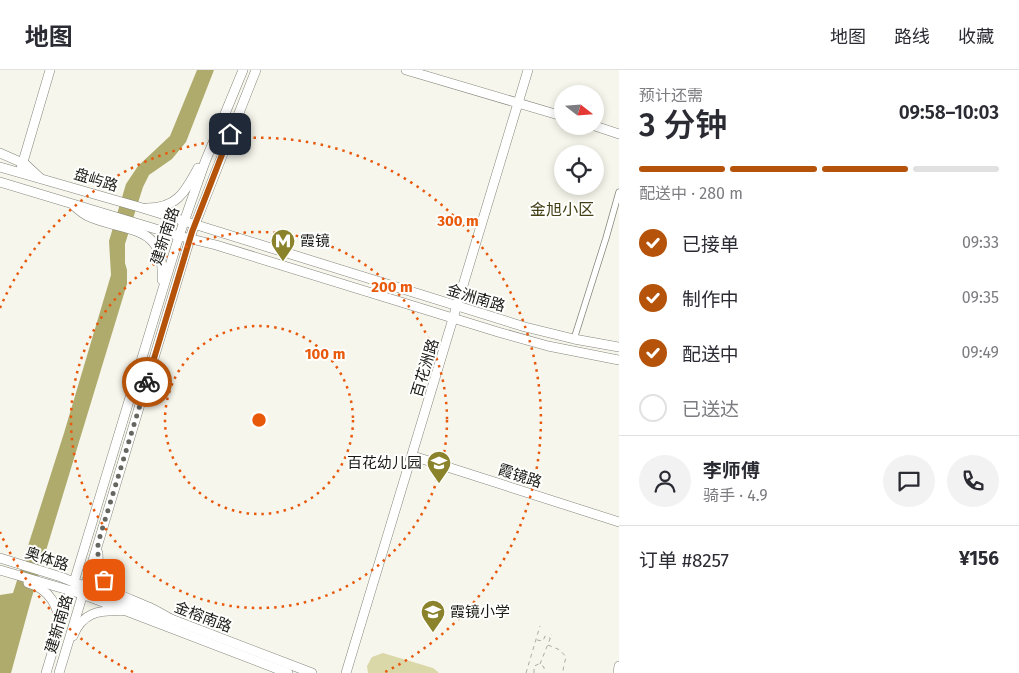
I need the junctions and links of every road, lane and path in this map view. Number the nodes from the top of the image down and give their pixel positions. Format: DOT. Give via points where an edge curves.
graph roads {
  1 [pos="50,70"];
  2 [pos="243,70"];
  3 [pos="256,70"];
  4 [pos="406,70"];
  5 [pos="528,70"];
  6 [pos="518,103"];
  7 [pos="554,114"];
  8 [pos="604,129"];
  9 [pos="619,134"];
  10 [pos="215,138"];
  11 [pos="0,153"];
  12 [pos="0,167"];
  13 [pos="21,168"];
  14 [pos="0,182"];
  15 [pos="619,192"];
  16 [pos="70,203"];
  17 [pos="138,207"];
  18 [pos="184,221"];
  19 [pos="195,225"];
  20 [pos="179,236"];
  21 [pos="190,239"];
  22 [pos="160,294"];
  23 [pos="458,307"];
  24 [pos="454,319"];
  25 [pos="574,339"];
  26 [pos="619,347"];
  27 [pos="619,360"];
  28 [pos="413,456"];
  29 [pos="619,522"];
  30 [pos="98,543"];
  31 [pos="0,558"];
  32 [pos="0,571"];
  33 [pos="73,586"];
  34 [pos="84,591"];
  35 [pos="129,612"];
  36 [pos="171,619"];
  37 [pos="540,626"];
  38 [pos="59,632"];
  39 [pos="552,634"];
  40 [pos="551,638"];
  41 [pos="536,640"];
  42 [pos="543,640"];
  43 [pos="548,646"];
  44 [pos="62,662"];
  45 [pos="529,664"];
  46 [pos="540,664"];
  47 [pos="535,666"];
  48 [pos="619,666"];
  49 [pos="527,670"];
  50 [pos="534,672"];
  51 [pos="46,673"];
  52 [pos="59,673"];
  53 [pos="288,673"];
  54 [pos="312,673"];
  55 [pos="346,673"];
  56 [pos="526,673"];
  57 [pos="544,673"];
  58 [pos="564,673"];
  59 [pos="618,673"];
  1 -- 13 [label="main road"];
  2 -- 10 [label="main road, 建新南路"];
  3 -- 19 [label="main road, 建新南路"];
  4 -- 6 [label="main road"];
  5 -- 6 [label="main road, 百花洲路"];
  6 -- 7 [label="main road"];
  6 -- 23 [label="main road, 百花洲路"];
  8 -- 9 [label="main road"];
  10 -- 17 [label="main road" via="190,184 174,202 161,207"];
  10 -- 18 [label="main road, 建新南路"];
  11 -- 13 [label="main road"];
  12 -- 13 [label="main road, 盘屿路"];
  13 -- 17 [label="main road, 盘屿路" via="40,178"];
  14 -- 16 [label="main road, 盘屿路"];
  15 -- 25 [label="street"];
  16 -- 20 [label="main road, 盘屿路"];
  16 -- 22 [label="main road" via="88,217 153,240 160,252"];
  17 -- 18 [label="main road, 盘屿路"];
  18 -- 19 [label="main road, 金洲南路"];
  18 -- 20 [label="main road, 建新南路"];
  19 -- 21 [label="main road, 建新南路"];
  19 -- 23 [label="main road, 金洲南路"];
  20 -- 21 [label="main road, 盘屿路"];
  20 -- 22 [label="main road, 建新南路"];
  21 -- 24 [label="main road, 金洲南路"];
  21 -- 30 [label="main road, 建新南路"];
  22 -- 33 [label="main road, 建新南路"];
  23 -- 24 [label="main road, 百花洲路"];
  23 -- 25 [label="main road, 金洲南路"];
  24 -- 27 [label="main road, 金洲南路" via="548,346"];
  24 -- 28 [label="main road, 百花洲路"];
  25 -- 26 [label="main road, 金洲南路"];
  28 -- 29 [label="main road, 霞镜路"];
  28 -- 55 [label="main road, 百花洲路"];
  30 -- 34 [label="main road, 建新南路"];
  30 -- 36 [label="main road" via="99,571 110,590"];
  31 -- 33 [label="main road, 奥体路"];
  32 -- 33 [label="main road, 奥体路"];
  32 -- 38 [label="main road" via="36,585 47,593 57,610"];
  33 -- 34 [label="main road, 奥体路"];
  33 -- 38 [label="main road, 建新南路"];
  34 -- 35 [label="main road, 金榕南路"];
  34 -- 36 [label="main road, 金榕南路"];
  34 -- 44 [label="main road, 建新南路"];
  35 -- 44 [label="main road" via="104,610 86,618 75,631"];
  35 -- 53 [label="main road, 金榕南路"];
  36 -- 54 [label="main road, 金榕南路"];
  37 -- 41 [label="path"];
  38 -- 51 [label="main road, 建新南路"];
  39 -- 40 [label="path"];
  40 -- 42 [label="path" via="545,636"];
  40 -- 43 [label="path"];
  41 -- 42 [label="path"];
  41 -- 45 [label="path"];
  42 -- 43 [label="path"];
  43 -- 46 [label="path"];
  43 -- 58 [label="path" via="560,650 566,657"];
  44 -- 52 [label="main road, 建新南路"];
  45 -- 47 [label="path"];
  45 -- 49 [label="path"];
  46 -- 47 [label="path"];
  46 -- 57 [label="path" via="545,669"];
  47 -- 50 [label="path"];
  48 -- 59 [label="main road"];
  49 -- 50 [label="path"];
  49 -- 56 [label="path"];
}
